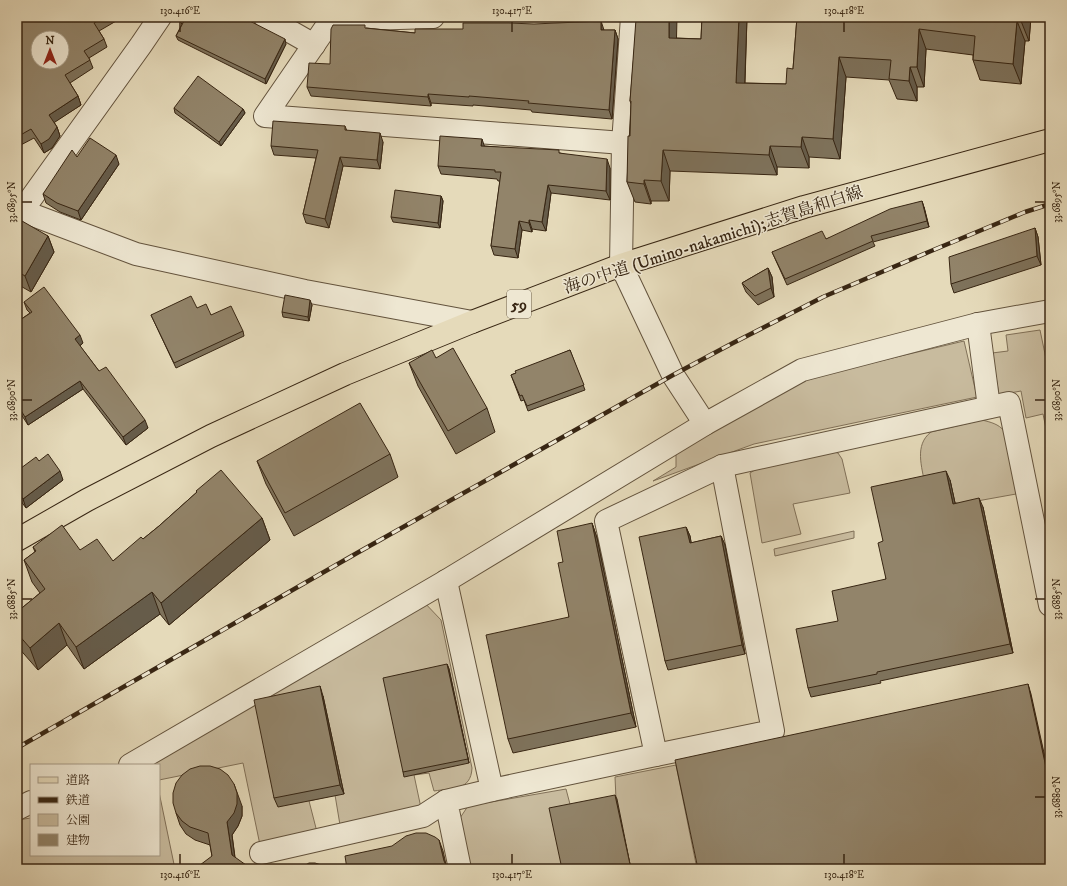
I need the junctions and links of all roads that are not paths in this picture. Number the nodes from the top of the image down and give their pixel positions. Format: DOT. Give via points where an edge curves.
graph roads {
  1 [pos="160,17"];
  2 [pos="265,17"];
  3 [pos="433,17"];
  4 [pos="632,17"];
  5 [pos="332,19"];
  6 [pos="314,45"];
  7 [pos="1050,140"];
  8 [pos="623,143"];
  9 [pos="18,212"];
  10 [pos="621,265"];
  11 [pos="1049,316"];
  12 [pos="472,322"];
  13 [pos="978,324"];
  14 [pos="989,407"];
  15 [pos="705,424"];
  16 [pos="722,466"];
  17 [pos="17,540"];
  18 [pos="446,581"];
  19 [pos="1050,605"];
  20 [pos="656,755"];
  21 [pos="132,764"];
  22 [pos="492,790"];
  23 [pos="30,802"];
  24 [pos="446,802"];
  25 [pos="17,809"];
  26 [pos="261,853"];
  27 [pos="460,869"];
  1 -- 9 [label="street"];
  2 -- 6 [label="street"];
  3 -- 5 [label="street"];
  4 -- 8 [label="street"];
  5 -- 6 [label="street"];
  6 -- 8 [label="street" via="265,116"];
  7 -- 10 [label="main road, 海の中道 (Umino-nakamichi);志賀島和白線 / 59" via="804,207"];
  8 -- 10 [label="street"];
  9 -- 12 [label="street" via="136,254 305,291"];
  10 -- 12 [label="main road, 海の中道 (Umino-nakamichi);志賀島和白線 / 59"];
  10 -- 15 [label="street" via="673,375"];
  11 -- 13 [label="street"];
  12 -- 17 [label="main road, 海の中道 (Umino-nakamichi);志賀島和白線 / 59" via="344,374 212,436 87,500"];
  13 -- 14 [label="street"];
  13 -- 15 [label="street" via="802,370"];
  14 -- 16 [label="street"];
  14 -- 19 [label="street" via="1009,403"];
  15 -- 18 [label="street"];
  16 -- 20 [label="street" via="606,521"];
  16 -- 20 [label="street" via="773,731"];
  18 -- 21 [label="street"];
  18 -- 22 [label="street"];
  20 -- 22 [label="street"];
  22 -- 24 [label="street"];
  23 -- 25 [label="street"];
  24 -- 26 [label="street" via="423,816"];
  24 -- 27 [label="street"];
}
